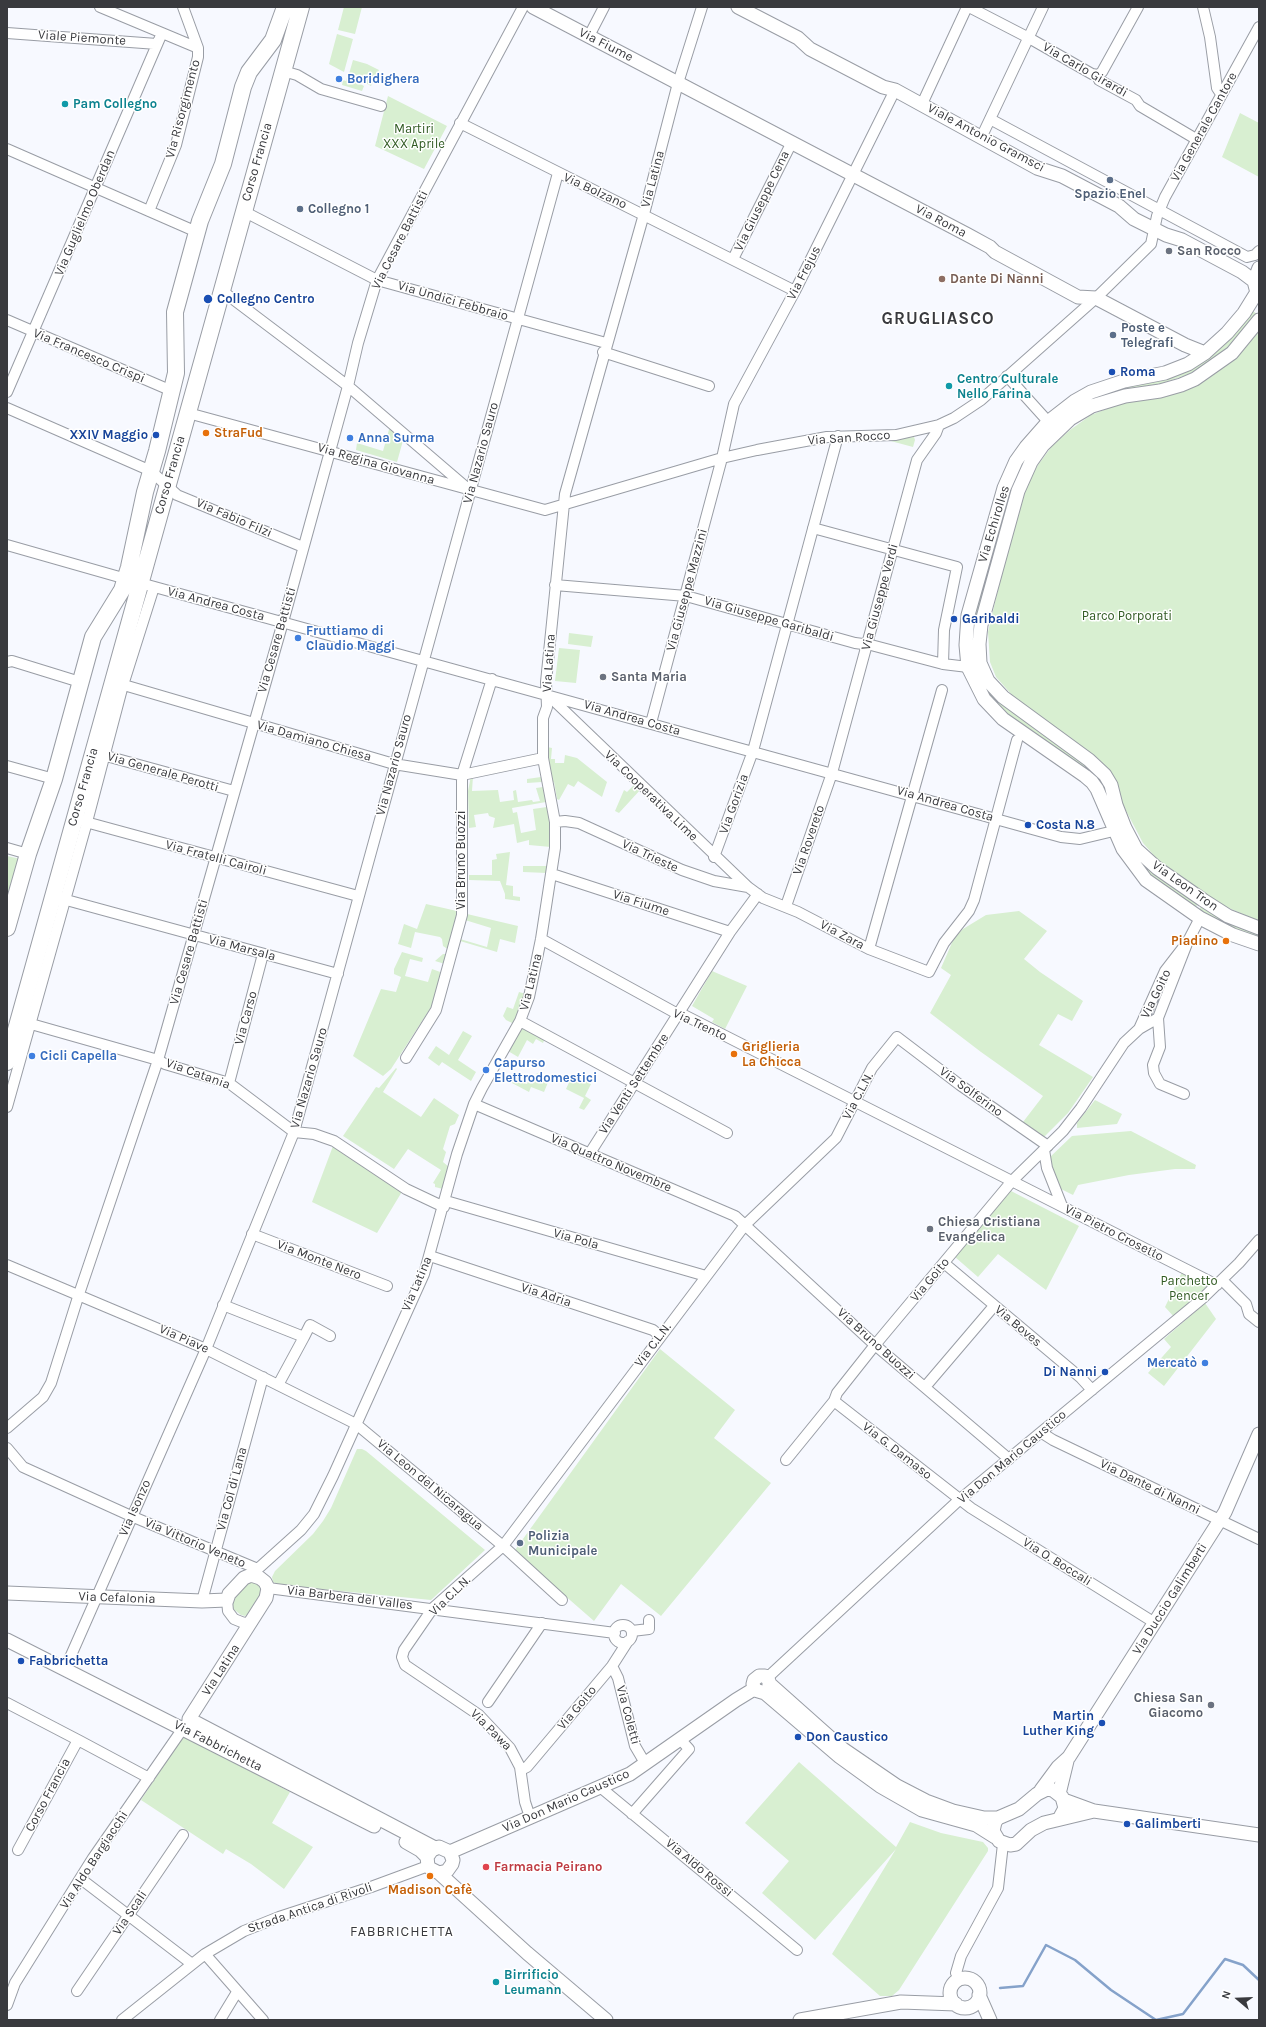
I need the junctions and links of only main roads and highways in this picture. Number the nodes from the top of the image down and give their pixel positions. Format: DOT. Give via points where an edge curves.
graph roads {
  1 [pos="285,7"];
  2 [pos="301,7"];
  3 [pos="140,583"];
  4 [pos="7,928"];
  5 [pos="7,1062"];
  1 -- 3 [label="main road, Corso Francia" via="272,40 249,72 243,87 222,164 200,221 175,312 176,373 151,471"];
  2 -- 3 [label="main road, Corso Francia"];
  3 -- 4 [label="main road, Corso Francia" via="122,590 93,637 54,779 28,854"];
  3 -- 5 [label="main road, Corso Francia" via="118,683 81,820 24,1022"];
}
